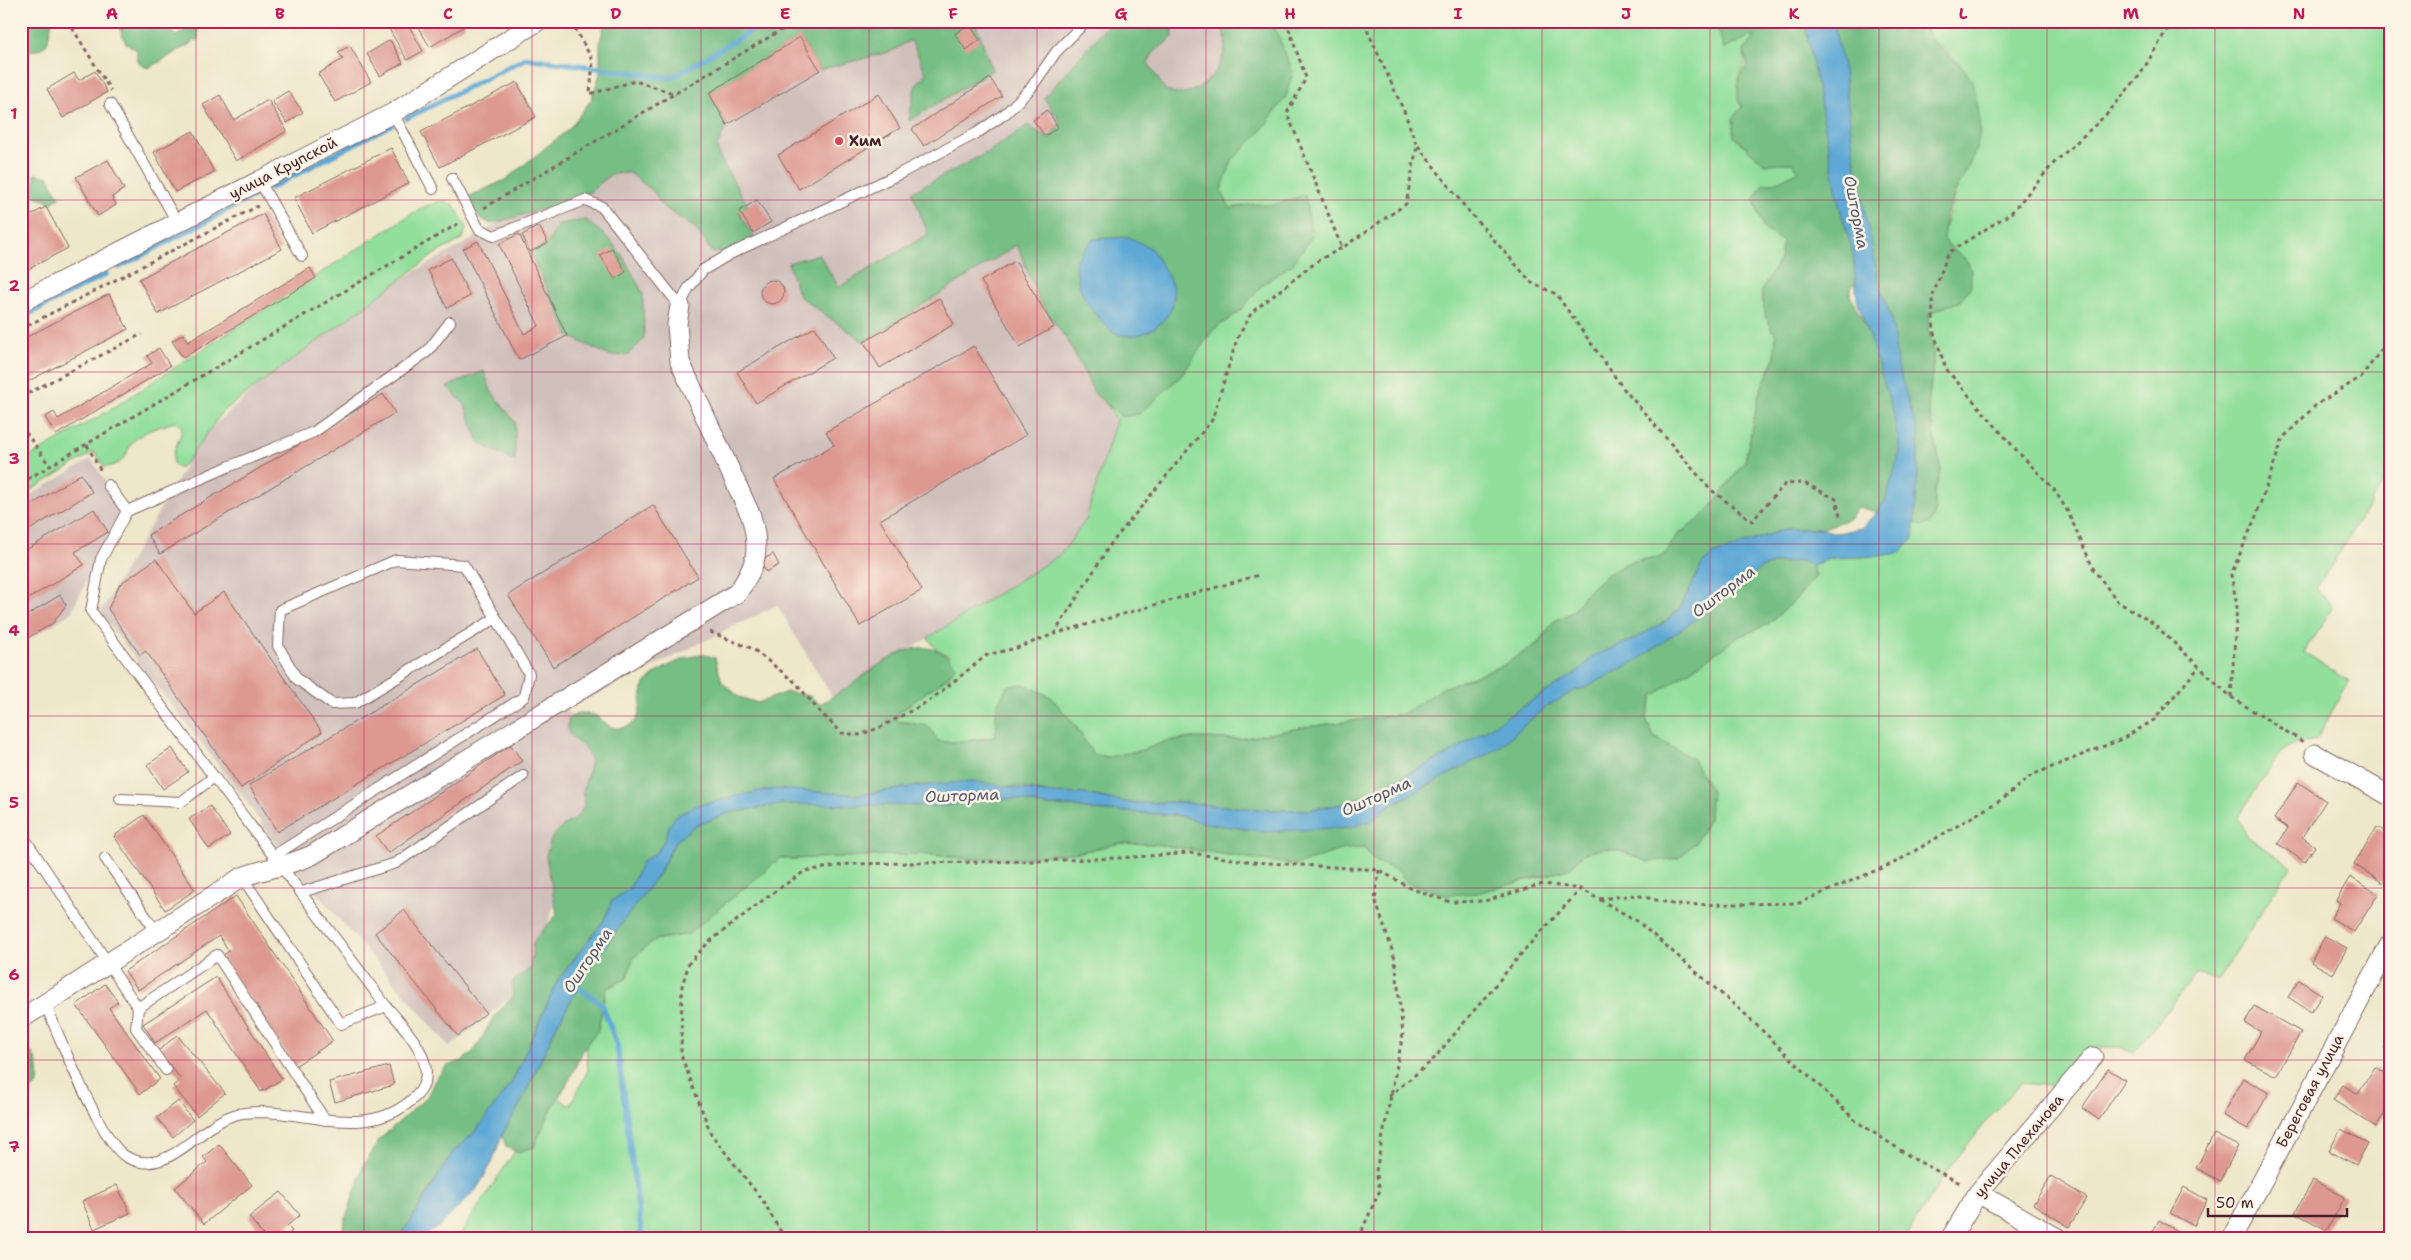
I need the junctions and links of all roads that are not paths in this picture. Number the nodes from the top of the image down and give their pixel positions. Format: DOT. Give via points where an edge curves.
graph roads {
  1 [pos="538,21"];
  2 [pos="1086,21"];
  3 [pos="110,104"];
  4 [pos="393,113"];
  5 [pos="452,178"];
  6 [pos="259,180"];
  7 [pos="433,189"];
  8 [pos="177,222"];
  9 [pos="302,256"];
  10 [pos="21,302"];
  11 [pos="680,306"];
  12 [pos="450,322"];
  13 [pos="108,485"];
  14 [pos="127,511"];
  15 [pos="496,618"];
  16 [pos="2315,754"];
  17 [pos="214,776"];
  18 [pos="523,776"];
  19 [pos="2390,796"];
  20 [pos="120,799"];
  21 [pos="21,833"];
  22 [pos="105,858"];
  23 [pos="278,861"];
  24 [pos="242,877"];
  25 [pos="302,892"];
  26 [pos="156,931"];
  27 [pos="2390,944"];
  28 [pos="106,962"];
  29 [pos="45,1003"];
  30 [pos="386,1006"];
  31 [pos="138,1008"];
  32 [pos="21,1019"];
  33 [pos="2093,1058"];
  34 [pos="166,1070"];
  35 [pos="325,1120"];
  36 [pos="1978,1194"];
  37 [pos="1950,1239"];
  38 [pos="2059,1239"];
  39 [pos="2231,1239"];
  1 -- 4 [label="street, улица Крупской"];
  2 -- 11 [label="lane" via="1006,113 977,133 899,174 730,254 703,270"];
  3 -- 8 [label="lane"];
  4 -- 6 [label="street, улица Крупской"];
  4 -- 7 [label="lane"];
  5 -- 11 [label="lane" via="479,229 494,236 585,200 602,207"];
  6 -- 8 [label="street, улица Крупской"];
  6 -- 9 [label="lane"];
  8 -- 10 [label="street, улица Крупской"];
  11 -- 23 [label="street" via="677,324 680,362 751,516 758,545 747,579 737,593 312,855 297,862"];
  12 -- 14 [label="lane" via="428,351 314,432"];
  13 -- 14 [label="lane"];
  14 -- 17 [label="lane" via="102,559 91,611"];
  15 -- 15 [label="lane" via="355,703 332,704 297,680 278,646 280,610 396,560 464,565"];
  15 -- 23 [label="lane" via="529,674 524,697"];
  16 -- 19 [label="street"];
  17 -- 20 [label="lane" via="181,802"];
  17 -- 23 [label="lane"];
  18 -- 25 [label="lane" via="396,863"];
  21 -- 28 [label="lane"];
  22 -- 26 [label="lane"];
  23 -- 24 [label="street"];
  23 -- 25 [label="lane"];
  24 -- 26 [label="street"];
  24 -- 30 [label="lane" via="341,1024"];
  25 -- 30 [label="lane"];
  26 -- 28 [label="street"];
  27 -- 39 [label="street, Береговая улица"];
  28 -- 29 [label="street"];
  28 -- 31 [label="lane"];
  29 -- 32 [label="street"];
  29 -- 35 [label="lane" via="67,1056 112,1144 124,1156 142,1164 157,1163 175,1154 210,1126 235,1114 276,1113"];
  30 -- 35 [label="lane" via="411,1036 423,1059 427,1075 424,1088 400,1109 369,1122"];
  31 -- 34 [label="lane" via="136,1028"];
  31 -- 35 [label="lane" via="217,956"];
  33 -- 36 [label="street, улица Плеханова"];
  36 -- 37 [label="street, улица Плеханова"];
  36 -- 38 [label="street"];
}
